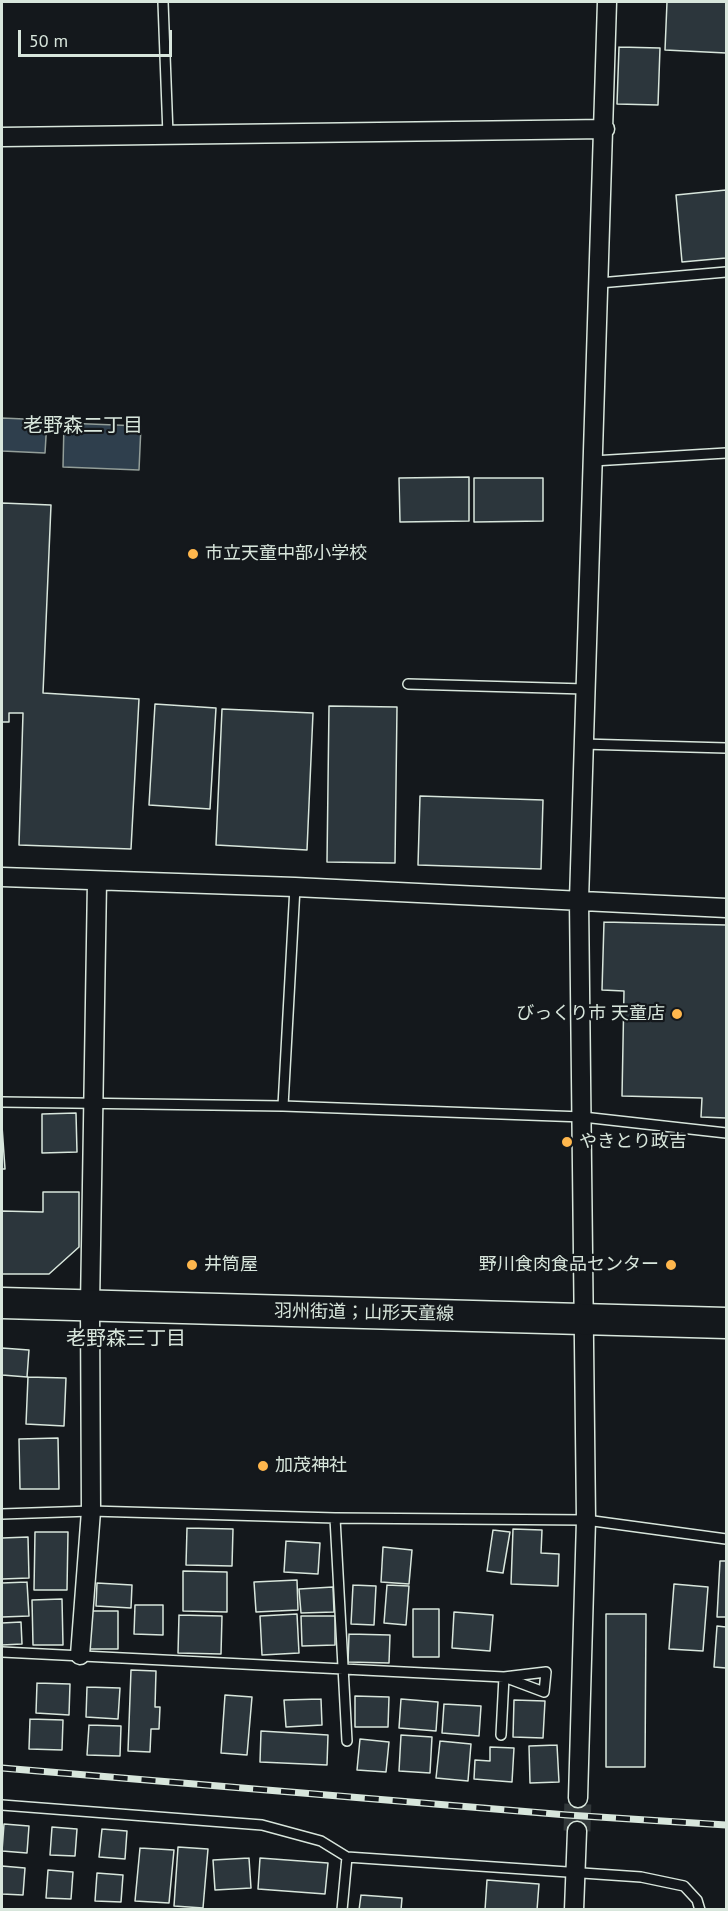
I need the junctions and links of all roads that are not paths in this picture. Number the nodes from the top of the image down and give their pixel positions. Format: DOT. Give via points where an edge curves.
graph roads {
  1 [pos="163,2"];
  2 [pos="607,2"];
  3 [pos="605,129"];
  4 [pos="168,135"];
  5 [pos="2,137"];
  6 [pos="726,273"];
  7 [pos="599,283"];
  8 [pos="726,453"];
  9 [pos="593,461"];
  10 [pos="408,684"];
  11 [pos="585,689"];
  12 [pos="582,744"];
  13 [pos="726,748"];
  14 [pos="2,877"];
  15 [pos="97,881"];
  16 [pos="295,887"];
  17 [pos="579,900"];
  18 [pos="726,908"];
  19 [pos="2,1102"];
  20 [pos="95,1104"];
  21 [pos="283,1106"];
  22 [pos="583,1117"];
  23 [pos="726,1133"];
  24 [pos="2,1303"];
  25 [pos="90,1306"];
  26 [pos="585,1318"];
  27 [pos="726,1323"];
  28 [pos="91,1511"];
  29 [pos="2,1514"];
  30 [pos="335,1518"];
  31 [pos="586,1520"];
  32 [pos="726,1539"];
  33 [pos="2,1652"];
  34 [pos="80,1655"];
  35 [pos="342,1670"];
  36 [pos="501,1735"];
  37 [pos="347,1741"];
  38 [pos="578,1798"];
  39 [pos="2,1805"];
  40 [pos="577,1831"];
  41 [pos="347,1857"];
  42 [pos="575,1873"];
  43 [pos="342,1910"];
  44 [pos="574,1910"];
  45 [pos="700,1910"];
  1 -- 4 [label="lane"];
  2 -- 3 [label="street"];
  3 -- 4 [label="street"];
  3 -- 7 [label="street"];
  4 -- 5 [label="street"];
  6 -- 7 [label="lane"];
  7 -- 9 [label="street"];
  8 -- 9 [label="lane"];
  9 -- 11 [label="street"];
  10 -- 11 [label="lane"];
  11 -- 12 [label="street"];
  12 -- 13 [label="lane"];
  12 -- 17 [label="street"];
  14 -- 15 [label="street"];
  15 -- 16 [label="street"];
  15 -- 20 [label="street"];
  16 -- 17 [label="street"];
  16 -- 21 [label="lane"];
  17 -- 18 [label="street"];
  17 -- 22 [label="street"];
  19 -- 20 [label="lane"];
  20 -- 21 [label="lane"];
  20 -- 25 [label="street"];
  21 -- 22 [label="lane"];
  22 -- 23 [label="lane"];
  22 -- 26 [label="street"];
  24 -- 25 [label="main road, 羽州街道；山形天童線"];
  25 -- 26 [label="main road, 羽州街道；山形天童線"];
  25 -- 28 [label="street"];
  26 -- 27 [label="main road, 羽州街道；山形天童線"];
  26 -- 31 [label="street"];
  28 -- 29 [label="lane"];
  28 -- 30 [label="lane"];
  28 -- 34 [label="street"];
  30 -- 31 [label="lane"];
  30 -- 35 [label="lane"];
  31 -- 32 [label="lane"];
  31 -- 38 [label="street"];
  33 -- 34 [label="lane"];
  34 -- 35 [label="lane"];
  35 -- 36 [label="lane" via="504,1677"];
  35 -- 37 [label="lane"];
  39 -- 41 [label="lane" via="262,1825 321,1841"];
  40 -- 42 [label="street"];
  41 -- 42 [label="lane"];
  41 -- 43 [label="lane"];
  42 -- 44 [label="street"];
  42 -- 45 [label="lane" via="641,1877 684,1886 697,1900"];
}
